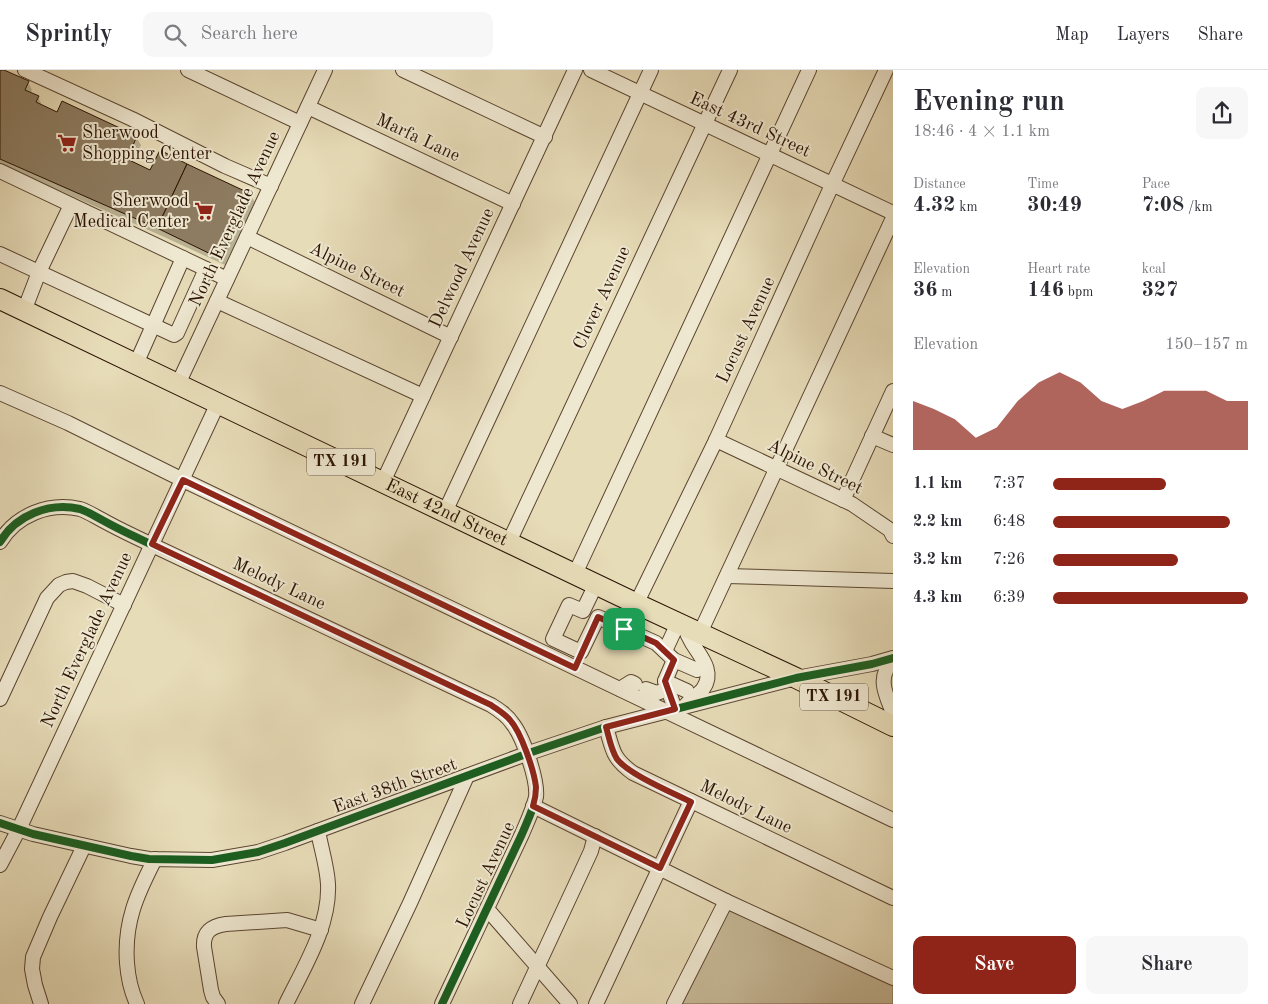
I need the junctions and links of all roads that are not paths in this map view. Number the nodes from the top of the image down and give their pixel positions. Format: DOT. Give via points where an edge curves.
graph roads {
  1 [pos="25,70"];
  2 [pos="188,70"];
  3 [pos="325,70"];
  4 [pos="402,70"];
  5 [pos="575,70"];
  6 [pos="591,70"];
  7 [pos="651,70"];
  8 [pos="730,70"];
  9 [pos="809,70"];
  10 [pos="886,70"];
  11 [pos="640,94"];
  12 [pos="308,107"];
  13 [pos="300,123"];
  14 [pos="705,124"];
  15 [pos="545,137"];
  16 [pos="770,155"];
  17 [pos="0,171"];
  18 [pos="832,185"];
  19 [pos="271,186"];
  20 [pos="513,204"];
  21 [pos="70,205"];
  22 [pos="893,213"];
  23 [pos="893,218"];
  24 [pos="247,237"];
  25 [pos="0,254"];
  26 [pos="183,258"];
  27 [pos="206,269"];
  28 [pos="40,272"];
  29 [pos="227,279"];
  30 [pos="0,299"];
  31 [pos="217,301"];
  32 [pos="24,311"];
  33 [pos="153,326"];
  34 [pos="451,337"];
  35 [pos="136,364"];
  36 [pos="178,384"];
  37 [pos="893,391"];
  38 [pos="0,393"];
  39 [pos="423,396"];
  40 [pos="218,404"];
  41 [pos="872,436"];
  42 [pos="716,440"];
  43 [pos="893,445"];
  44 [pos="777,469"];
  45 [pos="183,480"];
  46 [pos="383,482"];
  47 [pos="843,500"];
  48 [pos="445,512"];
  49 [pos="893,536"];
  50 [pos="0,542"];
  51 [pos="509,542"];
  52 [pos="152,544"];
  53 [pos="575,574"];
  54 [pos="727,576"];
  55 [pos="893,581"];
  56 [pos="596,584"];
  57 [pos="637,604"];
  58 [pos="124,605"];
  59 [pos="583,611"];
  60 [pos="598,617"];
  61 [pos="687,627"];
  62 [pos="624,629"];
  63 [pos="582,652"];
  64 [pos="669,656"];
  65 [pos="893,660"];
  66 [pos="575,668"];
  67 [pos="697,670"];
  68 [pos="796,678"];
  69 [pos="666,685"];
  70 [pos="641,687"];
  71 [pos="620,689"];
  72 [pos="687,691"];
  73 [pos="0,699"];
  74 [pos="649,703"];
  75 [pos="675,709"];
  76 [pos="893,713"];
  77 [pos="893,726"];
  78 [pos="606,727"];
  79 [pos="526,754"];
  80 [pos="467,776"];
  81 [pos="691,802"];
  82 [pos="533,806"];
  83 [pos="893,820"];
  84 [pos="0,823"];
  85 [pos="19,829"];
  86 [pos="318,830"];
  87 [pos="595,836"];
  88 [pos="84,846"];
  89 [pos="155,859"];
  90 [pos="0,865"];
  91 [pos="660,868"];
  92 [pos="893,898"];
  93 [pos="726,901"];
  94 [pos="488,910"];
  95 [pos="320,930"];
  96 [pos="538,967"];
  97 [pos="893,978"];
  98 [pos="41,1004"];
  99 [pos="137,1004"];
  100 [pos="218,1004"];
  101 [pos="286,1004"];
  102 [pos="362,1004"];
  103 [pos="442,1004"];
  104 [pos="520,1004"];
  105 [pos="570,1004"];
  106 [pos="596,1004"];
  107 [pos="674,1004"];
  1 -- 19 [label="street"];
  2 -- 13 [label="street"];
  3 -- 12 [label="street, North Everglade Avenue"];
  4 -- 15 [label="street"];
  5 -- 15 [label="street, Delwood Avenue"];
  6 -- 11 [label="street, East 43rd Street"];
  7 -- 11 [label="street"];
  8 -- 14 [label="street, Clover Avenue"];
  9 -- 16 [label="street"];
  10 -- 18 [label="street, Locust Avenue"];
  11 -- 14 [label="street, East 43rd Street"];
  11 -- 48 [label="street"];
  12 -- 13 [label="street, North Everglade Avenue"];
  12 -- 20 [label="street, Marfa Lane"];
  13 -- 19 [label="street, North Everglade Avenue"];
  14 -- 16 [label="street, East 43rd Street"];
  14 -- 51 [label="street, Clover Avenue"];
  15 -- 20 [label="street, Delwood Avenue"];
  16 -- 18 [label="street, East 43rd Street"];
  16 -- 53 [label="street"];
  17 -- 21 [label="street"];
  18 -- 22 [label="street, East 43rd Street"];
  18 -- 42 [label="street, Locust Avenue"];
  19 -- 24 [label="street, North Everglade Avenue"];
  20 -- 34 [label="street, Delwood Avenue"];
  21 -- 26 [label="street"];
  21 -- 28 [label="street"];
  23 -- 44 [label="street"];
  24 -- 29 [label="street, North Everglade Avenue"];
  24 -- 34 [label="street, Alpine Street"];
  25 -- 28 [label="street"];
  26 -- 27 [label="street"];
  26 -- 33 [label="street"];
  27 -- 29 [label="street"];
  27 -- 33 [label="street" via="177,334"];
  28 -- 32 [label="street"];
  28 -- 33 [label="street"];
  29 -- 31 [label="street, North Everglade Avenue"];
  30 -- 32 [label="highway, East 42nd Street / TX 191"];
  31 -- 36 [label="street, North Everglade Avenue"];
  31 -- 39 [label="street"];
  32 -- 35 [label="highway, East 42nd Street / TX 191"];
  33 -- 35 [label="street"];
  34 -- 39 [label="street, Delwood Avenue"];
  35 -- 36 [label="highway, East 42nd Street / TX 191"];
  36 -- 40 [label="highway, East 42nd Street / TX 191"];
  37 -- 41 [label="street"];
  38 -- 45 [label="street"];
  39 -- 46 [label="street, Delwood Avenue"];
  40 -- 45 [label="street, North Everglade Avenue"];
  40 -- 46 [label="highway, East 42nd Street / TX 191"];
  41 -- 43 [label="street"];
  41 -- 47 [label="street"];
  42 -- 44 [label="street, Alpine Street"];
  42 -- 57 [label="street, Locust Avenue"];
  44 -- 47 [label="street, Alpine Street"];
  44 -- 54 [label="street"];
  45 -- 52 [label="street, North Everglade Avenue"];
  45 -- 66 [label="street"];
  46 -- 48 [label="highway, East 42nd Street / TX 191"];
  47 -- 49 [label="street, Alpine Street" via="890,530"];
  48 -- 51 [label="highway, East 42nd Street / TX 191"];
  50 -- 52 [label="street, Melody Lane" via="11,528 31,514 49,508 68,507 92,514"];
  51 -- 53 [label="highway, East 42nd Street / TX 191"];
  52 -- 58 [label="street, North Everglade Avenue"];
  52 -- 79 [label="street, Melody Lane" via="491,705 511,721"];
  53 -- 56 [label="highway, East 42nd Street / TX 191"];
  54 -- 55 [label="street"];
  54 -- 61 [label="street"];
  56 -- 57 [label="highway, East 42nd Street / TX 191"];
  56 -- 59 [label="street"];
  57 -- 61 [label="highway, East 42nd Street / TX 191"];
  57 -- 62 [label="street, Locust Avenue"];
  58 -- 73 [label="street" via="73,581 59,585 47,598"];
  58 -- 85 [label="street, North Everglade Avenue"];
  59 -- 60 [label="street"];
  59 -- 63 [label="street" via="569,605 553,639"];
  60 -- 62 [label="street"];
  60 -- 63 [label="street"];
  61 -- 64 [label="street"];
  61 -- 68 [label="highway, East 42nd Street / TX 191"];
  61 -- 75 [label="street" via="691,642 705,661 708,677 703,688"];
  62 -- 64 [label="street" via="656,643"];
  63 -- 66 [label="street"];
  64 -- 67 [label="street"];
  64 -- 69 [label="street"];
  65 -- 68 [label="street, East 38th Street"];
  65 -- 76 [label="street" via="886,668 883,681"];
  66 -- 71 [label="street"];
  68 -- 75 [label="street, East 38th Street"];
  68 -- 77 [label="highway, East 42nd Street / TX 191"];
  69 -- 70 [label="street" via="657,693"];
  69 -- 72 [label="street"];
  69 -- 75 [label="street"];
  70 -- 71 [label="street" via="631,682"];
  70 -- 74 [label="street"];
  71 -- 74 [label="street"];
  74 -- 75 [label="street"];
  75 -- 78 [label="street, East 38th Street"];
  75 -- 83 [label="street"];
  78 -- 79 [label="street, East 38th Street"];
  78 -- 81 [label="street, Melody Lane" via="613,751 622,766"];
  79 -- 80 [label="street, East 38th Street"];
  79 -- 82 [label="street, Locust Avenue" via="536,788"];
  80 -- 86 [label="street, East 38th Street"];
  80 -- 102 [label="street"];
  81 -- 91 [label="street"];
  81 -- 92 [label="street, Melody Lane"];
  82 -- 87 [label="street"];
  82 -- 94 [label="street, Locust Avenue"];
  84 -- 85 [label="street, East 38th Street"];
  85 -- 88 [label="street, East 38th Street"];
  85 -- 90 [label="street, North Everglade Avenue"];
  86 -- 89 [label="street, East 38th Street" via="258,852 212,860"];
  86 -- 95 [label="street" via="328,883 328,902"];
  87 -- 91 [label="street"];
  87 -- 96 [label="street"];
  88 -- 89 [label="street, East 38th Street"];
  88 -- 98 [label="street" via="33,957 32,969"];
  89 -- 99 [label="street" via="134,902 127,934 130,985"];
  91 -- 93 [label="street"];
  91 -- 106 [label="street"];
  93 -- 97 [label="street"];
  93 -- 107 [label="street"];
  94 -- 96 [label="street"];
  94 -- 103 [label="street, Locust Avenue"];
  95 -- 100 [label="street" via="287,920 216,925 203,941 213,997"];
  95 -- 101 [label="street"];
  96 -- 104 [label="street"];
  96 -- 105 [label="street"];
}
